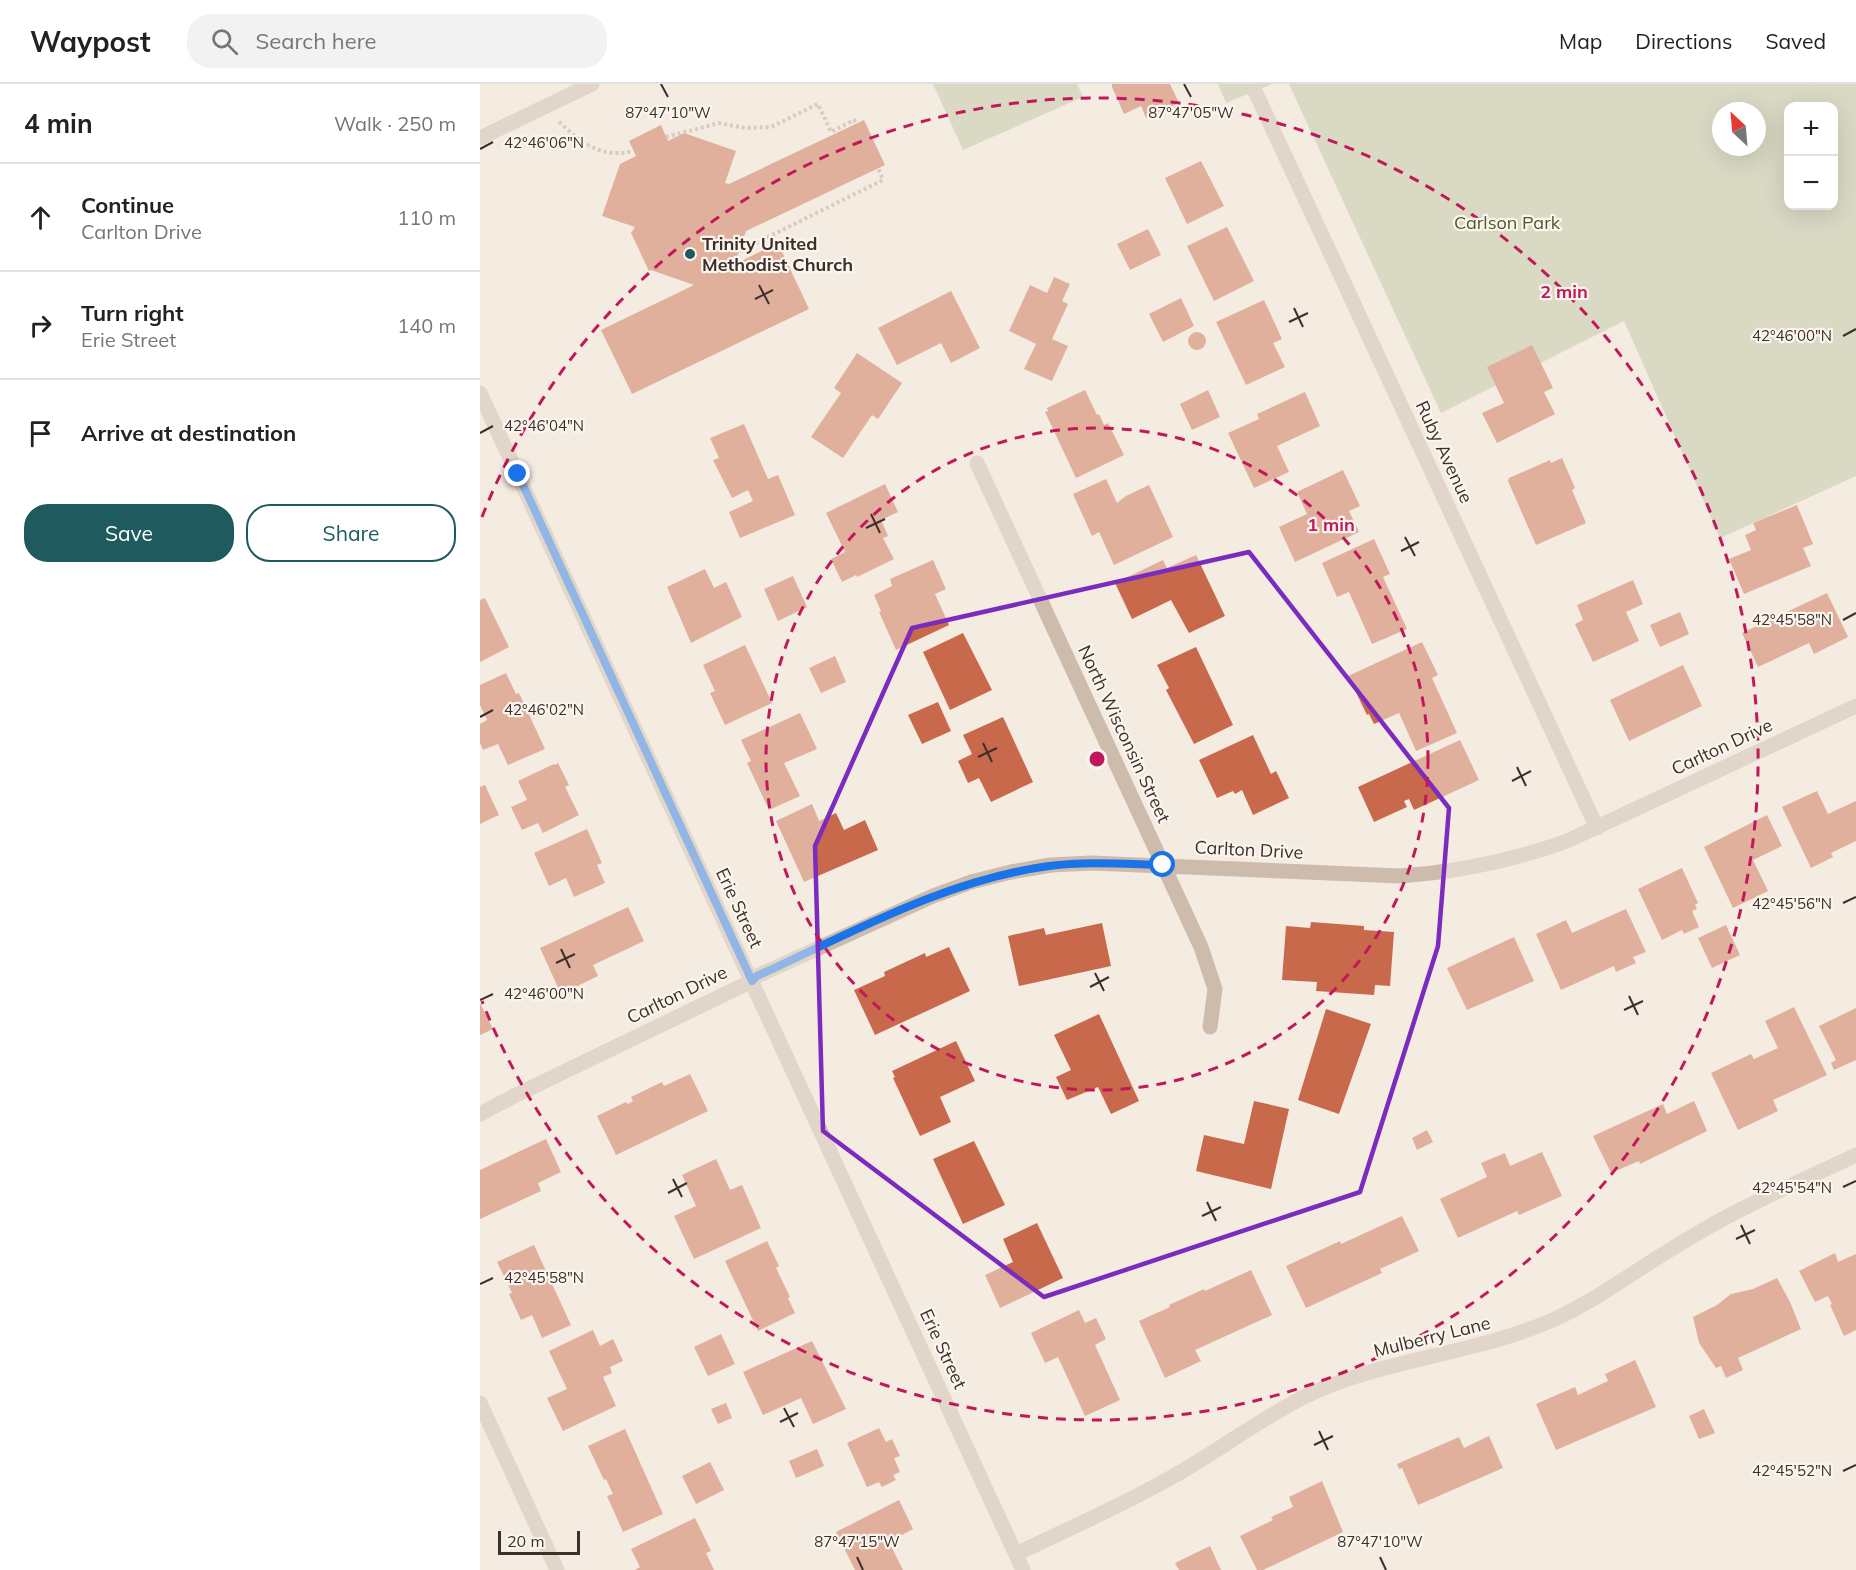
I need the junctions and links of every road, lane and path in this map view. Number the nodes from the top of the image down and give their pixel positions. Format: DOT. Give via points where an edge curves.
graph roads {
  1 [pos="581,86"];
  2 [pos="1255,92"];
  3 [pos="542,108"];
  4 [pos="856,124"];
  5 [pos="666,137"];
  6 [pos="480,138"];
  7 [pos="634,151"];
  8 [pos="878,168"];
  9 [pos="740,251"];
  10 [pos="480,393"];
  11 [pos="977,463"];
  12 [pos="1856,706"];
  13 [pos="1597,828"];
  14 [pos="1163,865"];
  15 [pos="752,981"];
  16 [pos="1210,1027"];
  17 [pos="480,1114"];
  18 [pos="1856,1155"];
  19 [pos="480,1403"];
  20 [pos="1016,1554"];
  21 [pos="557,1570"];
  22 [pos="1023,1570"];
  1 -- 3 [label="street"];
  2 -- 13 [label="street, Ruby Avenue"];
  3 -- 6 [label="street"];
  3 -- 7 [label="path" via="586,144 609,154"];
  4 -- 5 [label="path" via="854,120 831,132 818,104 771,127 719,123"];
  8 -- 9 [label="path" via="883,180"];
  10 -- 15 [label="street, Erie Street"];
  11 -- 14 [label="street, North Wisconsin Street"];
  12 -- 13 [label="street, Carlton Drive"];
  13 -- 14 [label="street, Carlton Drive" via="1527,855 1443,873 1358,876"];
  14 -- 15 [label="street, Carlton Drive" via="1051,866 971,882"];
  14 -- 16 [label="street, North Wisconsin Street" via="1201,947 1215,989"];
  15 -- 17 [label="street, Carlton Drive"];
  15 -- 20 [label="street, Erie Street"];
  18 -- 20 [label="street, Mulberry Lane" via="1744,1208 1556,1318 1474,1348 1389,1366 1307,1395 1268,1415 1174,1476"];
  19 -- 21 [label="street"];
  20 -- 22 [label="street, Erie Street"];
}
